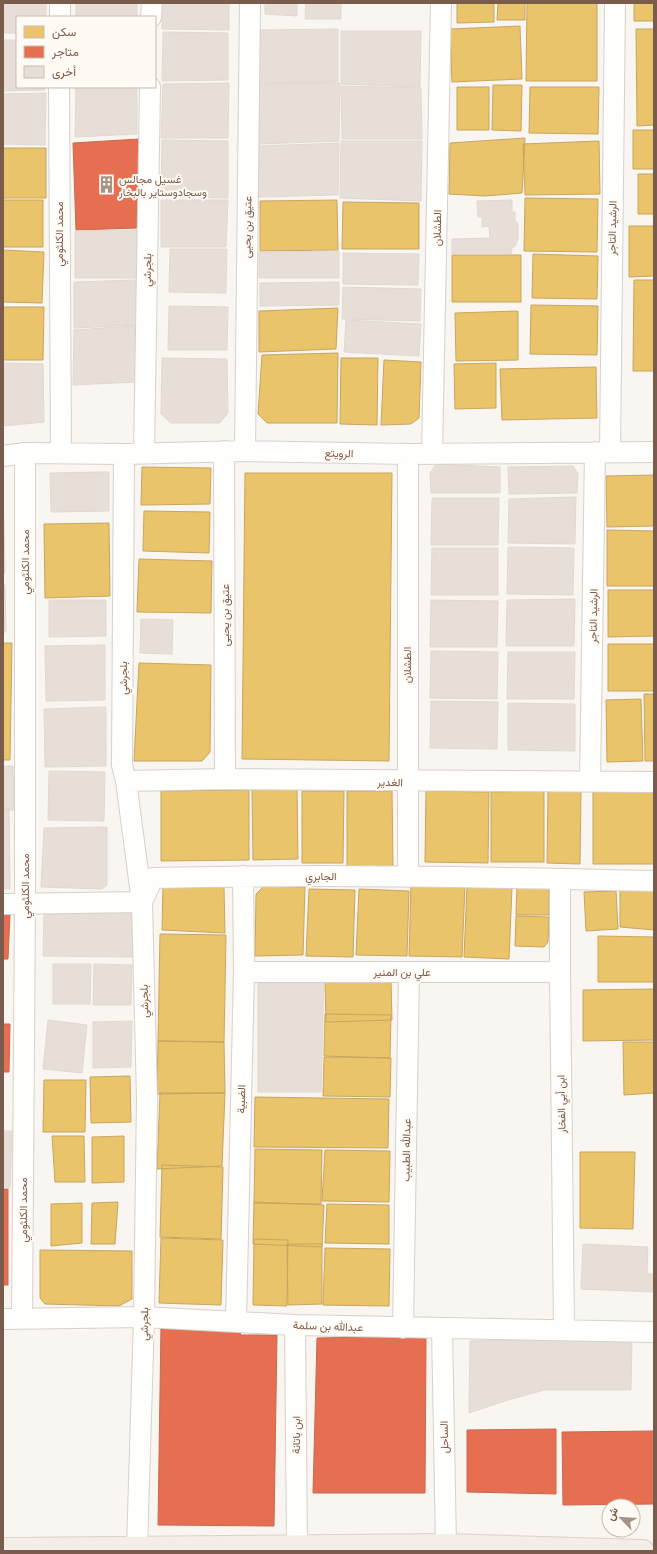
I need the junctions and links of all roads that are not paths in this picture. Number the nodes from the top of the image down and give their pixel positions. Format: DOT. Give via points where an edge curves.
graph roads {
  1 [pos="60,3"];
  2 [pos="152,3"];
  3 [pos="250,3"];
  4 [pos="441,3"];
  5 [pos="615,3"];
  6 [pos="60,16"];
  7 [pos="152,16"];
  8 [pos="60,88"];
  9 [pos="150,88"];
  10 [pos="3,449"];
  11 [pos="224,451"];
  12 [pos="245,451"];
  13 [pos="602,452"];
  14 [pos="654,452"];
  15 [pos="25,453"];
  16 [pos="61,453"];
  17 [pos="144,453"];
  18 [pos="124,454"];
  19 [pos="408,454"];
  20 [pos="432,454"];
  21 [pos="3,456"];
  22 [pos="225,780"];
  23 [pos="126,781"];
  24 [pos="590,781"];
  25 [pos="407,782"];
  26 [pos="654,782"];
  27 [pos="243,876"];
  28 [pos="408,877"];
  29 [pos="560,879"];
  30 [pos="654,881"];
  31 [pos="142,902"];
  32 [pos="3,904"];
  33 [pos="25,904"];
  34 [pos="244,972"];
  35 [pos="409,972"];
  36 [pos="560,972"];
  37 [pos="144,1317"];
  38 [pos="12,1319"];
  39 [pos="236,1322"];
  40 [pos="295,1325"];
  41 [pos="403,1328"];
  42 [pos="442,1328"];
  43 [pos="564,1329"];
  44 [pos="654,1332"];
  45 [pos="446,1545"];
  46 [pos="297,1546"];
  47 [pos="137,1548"];
  48 [pos="3,1549"];
  49 [pos="643,1551"];
  1 -- 6 [label="street"];
  2 -- 7 [label="street"];
  3 -- 12 [label="street, عتيق بن يحيى"];
  4 -- 20 [label="street, الطشلان"];
  5 -- 13 [label="street, الرشيد التاجر"];
  8 -- 16 [label="street, محمد الكلثومي"];
  9 -- 17 [label="street, بلجرشي"];
  10 -- 15 [label="street"];
  11 -- 12 [label="street, الرويتع"];
  11 -- 17 [label="street, الرويتع"];
  11 -- 22 [label="street, عتيق بن يحيى"];
  12 -- 19 [label="street, الرويتع"];
  13 -- 14 [label="street, الرويتع"];
  13 -- 20 [label="street, الرويتع"];
  13 -- 24 [label="street, الرشيد التاجر"];
  15 -- 16 [label="street, الرويتع"];
  15 -- 21 [label="street"];
  15 -- 33 [label="street, محمد الكلثومي"];
  16 -- 18 [label="street, الرويتع"];
  17 -- 18 [label="street, الرويتع"];
  18 -- 23 [label="street, بلجرشي" via="122,765"];
  19 -- 20 [label="street, الرويتع"];
  19 -- 25 [label="street, الطشلان"];
  22 -- 23 [label="street, الغدير"];
  22 -- 25 [label="street, الغدير"];
  23 -- 31 [label="street, بلجرشي"];
  24 -- 25 [label="street, الغدير"];
  24 -- 26 [label="street, الغدير"];
  25 -- 28 [label="street, الطشلان"];
  27 -- 28 [label="street, الجابري"];
  27 -- 31 [label="street, الجابري" via="153,878"];
  27 -- 34 [label="street, الضبية"];
  28 -- 29 [label="street, الجابري"];
  29 -- 30 [label="street, الجابري"];
  29 -- 36 [label="street, ابن أبي الفخار"];
  31 -- 33 [label="street"];
  31 -- 37 [label="street, بلجرشي" via="146,1098"];
  32 -- 33 [label="street"];
  33 -- 38 [label="street, محمد الكلثومي"];
  34 -- 35 [label="street, علي بن المنير"];
  34 -- 39 [label="street, الضبية"];
  35 -- 36 [label="street, علي بن المنير"];
  35 -- 41 [label="street, عبدالله الطبيب"];
  36 -- 43 [label="street, ابن أبي الفخار"];
  37 -- 38 [label="street, عبدالله بن سلمة"];
  37 -- 39 [label="street, عبدالله بن سلمة"];
  37 -- 47 [label="street, بلجرشي"];
  39 -- 40 [label="street, عبدالله بن سلمة"];
  40 -- 41 [label="street, عبدالله بن سلمة"];
  40 -- 46 [label="street, ابن باتانة"];
  41 -- 42 [label="street, عبدالله بن سلمة"];
  42 -- 43 [label="street, عبدالله بن سلمة"];
  42 -- 45 [label="street, الساحل"];
  43 -- 44 [label="street, عبدالله بن سلمة"];
  45 -- 46 [label="main road"];
  45 -- 49 [label="main road"];
  46 -- 47 [label="main road"];
  47 -- 48 [label="main road"];
}
